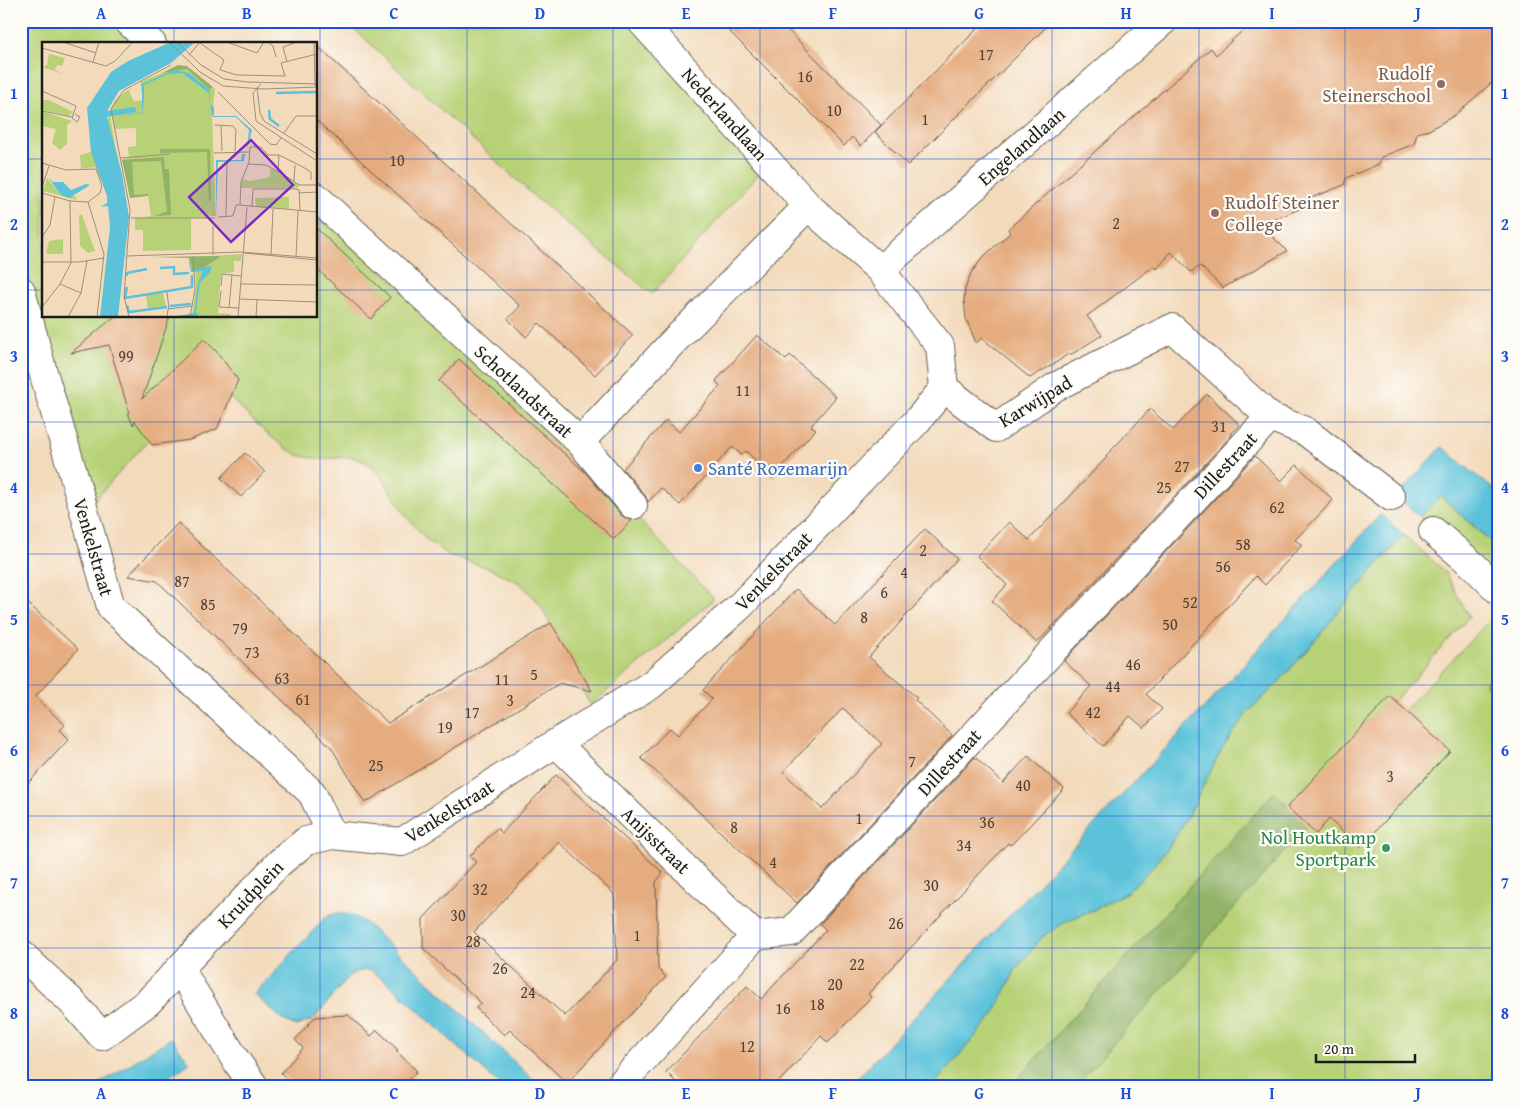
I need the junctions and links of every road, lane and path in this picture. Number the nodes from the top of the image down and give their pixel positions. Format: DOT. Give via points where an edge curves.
graph roads {
  1 [pos="128,21"];
  2 [pos="642,21"];
  3 [pos="1163,21"];
  4 [pos="150,42"];
  5 [pos="318,199"];
  6 [pos="808,206"];
  7 [pos="880,270"];
  8 [pos="21,291"];
  9 [pos="31,370"];
  10 [pos="944,388"];
  11 [pos="1270,417"];
  12 [pos="580,442"];
  13 [pos="1391,497"];
  14 [pos="633,504"];
  15 [pos="1433,530"];
  16 [pos="1498,590"];
  17 [pos="556,743"];
  18 [pos="332,835"];
  19 [pos="755,936"];
  20 [pos="21,954"];
  21 [pos="180,969"];
  22 [pos="254,1086"];
  23 [pos="619,1086"];
  1 -- 4 [label="street"];
  2 -- 6 [label="street, Nederlandlaan"];
  3 -- 7 [label="street, Engelandlaan"];
  5 -- 12 [label="street, Schotlandstraat"];
  6 -- 7 [label="street"];
  6 -- 12 [label="street, Schotlandstraat" via="672,343"];
  7 -- 10 [label="street" via="940,346"];
  8 -- 9 [label="street, Venkelstraat"];
  9 -- 18 [label="street, Venkelstraat" via="78,491 111,607 312,794"];
  10 -- 11 [label="street, Karwijpad" via="996,428 1055,386 1172,328"];
  10 -- 17 [label="street, Venkelstraat" via="917,421 740,606 652,685"];
  11 -- 13 [label="street" via="1305,431"];
  11 -- 19 [label="street, Dillestraat" via="791,932"];
  12 -- 14 [label="street"];
  15 -- 16 [label="street"];
  17 -- 18 [label="street, Venkelstraat" via="402,842"];
  17 -- 19 [label="street, Anijsstraat"];
  18 -- 21 [label="street, Kruidplein" via="306,841 279,862"];
  19 -- 23 [label="street"];
  20 -- 21 [label="street, Kruidplein" via="72,1002 102,1036 148,1002"];
  21 -- 22 [label="street"];
}
